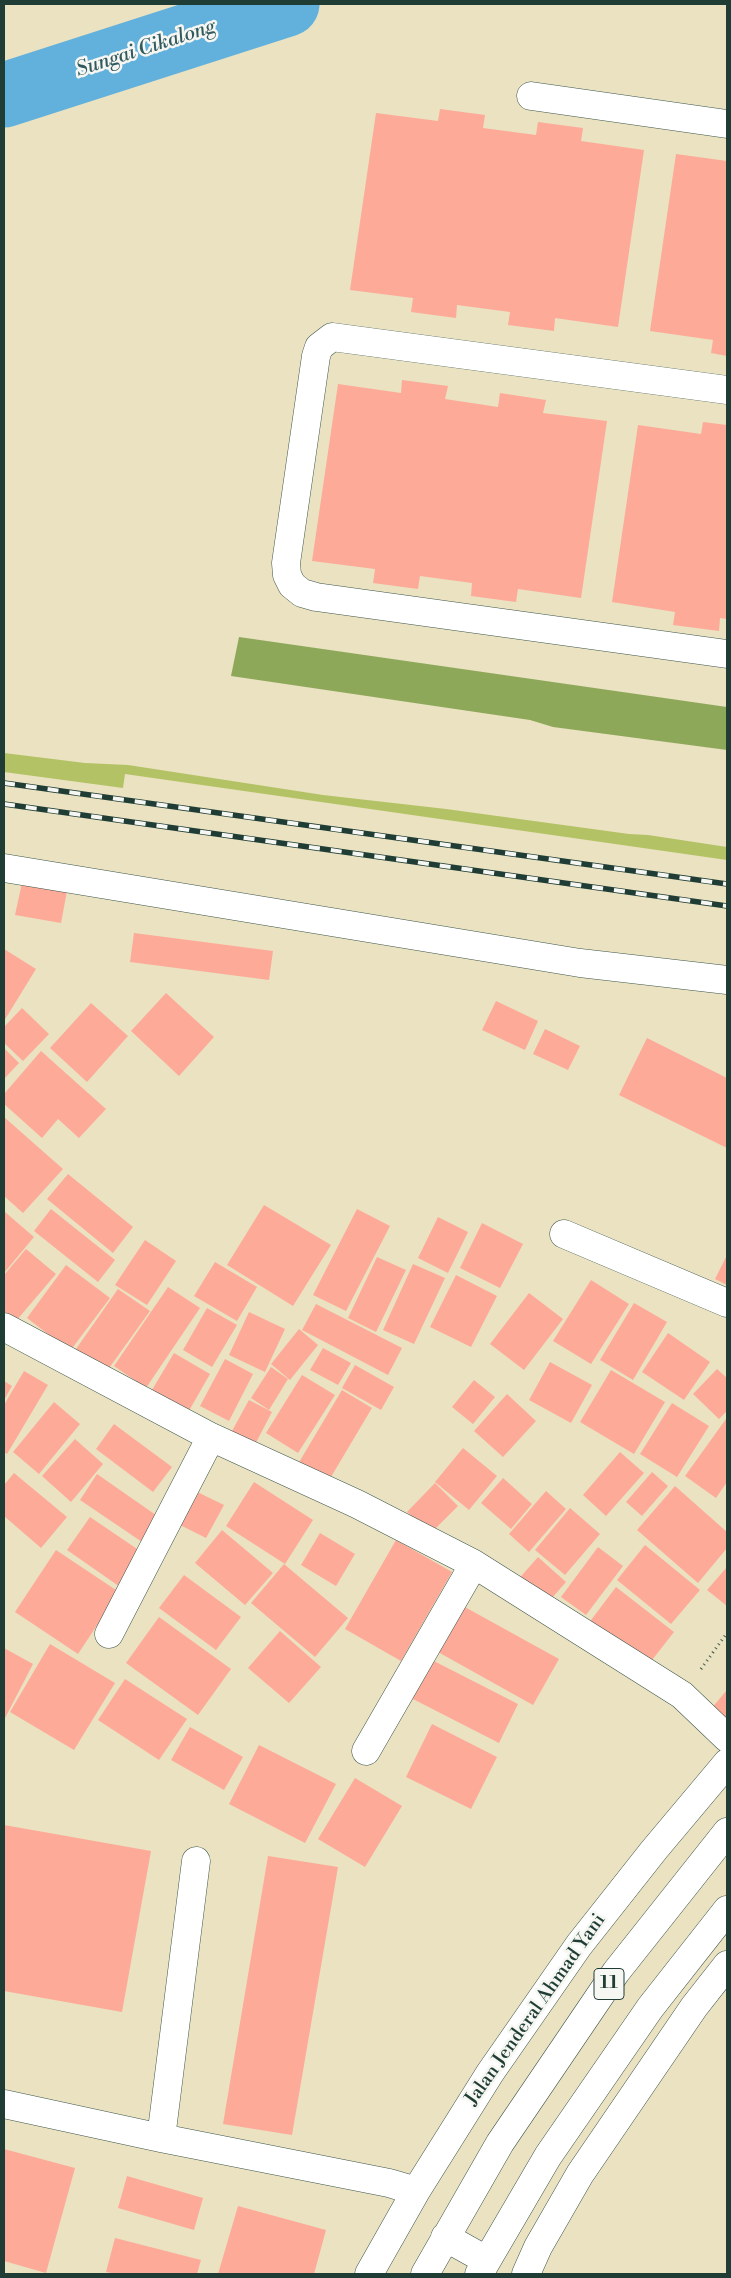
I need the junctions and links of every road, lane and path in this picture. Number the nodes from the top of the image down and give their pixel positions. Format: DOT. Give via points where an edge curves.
graph roads {
  1 [pos="531,96"];
  2 [pos="727,124"];
  3 [pos="727,390"];
  4 [pos="727,654"];
  5 [pos="4,868"];
  6 [pos="727,980"];
  7 [pos="564,1234"];
  8 [pos="727,1303"];
  9 [pos="4,1326"];
  10 [pos="211,1437"];
  11 [pos="474,1564"];
  12 [pos="727,1633"];
  13 [pos="109,1634"];
  14 [pos="682,1695"];
  15 [pos="727,1738"];
  16 [pos="366,1751"];
  17 [pos="727,1763"];
  18 [pos="727,1832"];
  19 [pos="196,1861"];
  20 [pos="727,1910"];
  21 [pos="727,1965"];
  22 [pos="4,2104"];
  23 [pos="161,2138"];
  24 [pos="416,2191"];
  25 [pos="445,2237"];
  26 [pos="482,2267"];
  27 [pos="369,2274"];
  28 [pos="425,2274"];
  29 [pos="526,2274"];
  1 -- 2 [label="main road"];
  3 -- 4 [label="main road" via="332,337 319,348 316,356 286,563 292,585 302,593 316,597"];
  5 -- 6 [label="main road" via="580,963"];
  7 -- 8 [label="main road"];
  9 -- 10 [label="main road"];
  10 -- 11 [label="main road" via="358,1504"];
  10 -- 13 [label="main road"];
  11 -- 14 [label="main road"];
  11 -- 16 [label="main road"];
  12 -- 14 [label="path"];
  14 -- 15 [label="main road"];
  17 -- 24 [label="main road, Jalan Jenderal Ahmad Yani" via="579,1945 490,2072"];
  18 -- 25 [label="main road, 11" via="616,1972 500,2143"];
  19 -- 23 [label="main road"];
  20 -- 26 [label="main road, 11" via="650,2008 565,2132"];
  21 -- 29 [label="main road" via="694,2007 580,2174"];
  22 -- 23 [label="main road"];
  23 -- 24 [label="main road"];
  24 -- 27 [label="main road, Jalan Jenderal Ahmad Yani"];
  25 -- 26 [label="main road"];
  25 -- 28 [label="main road, 11"];
}
